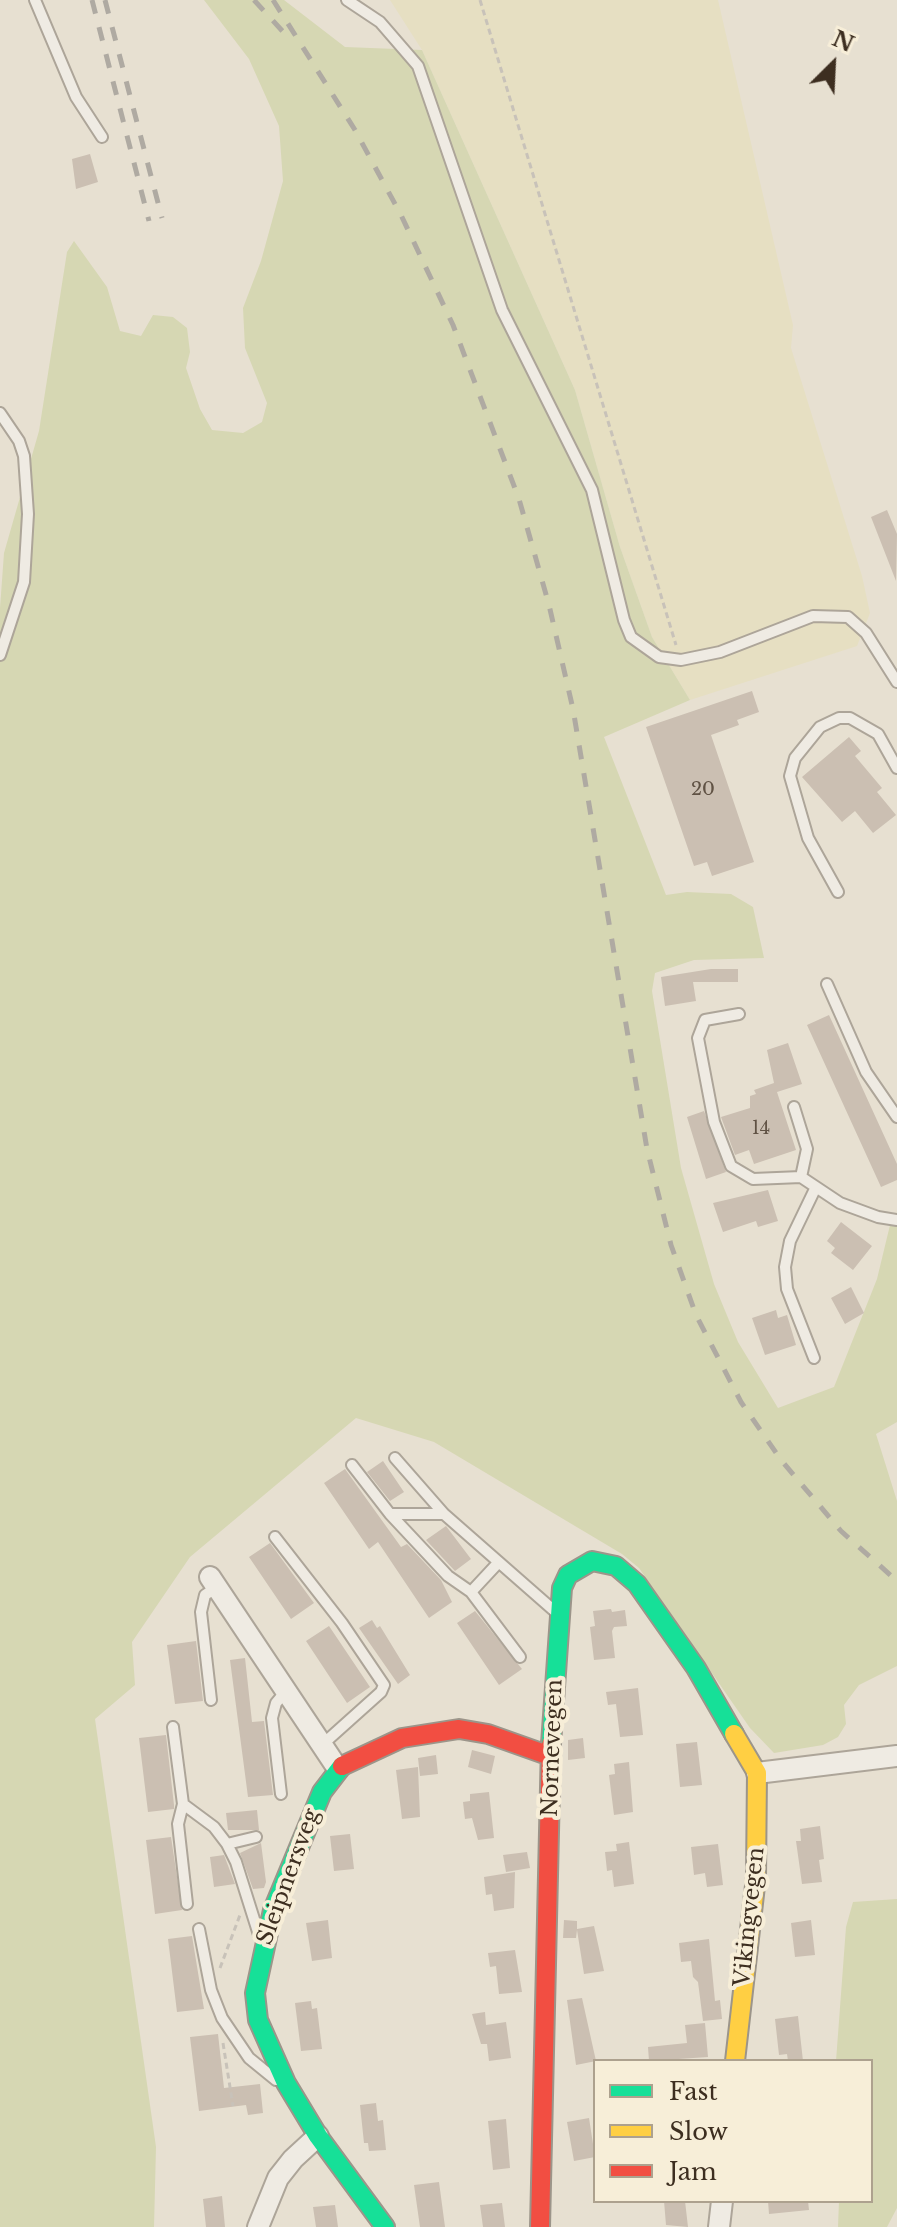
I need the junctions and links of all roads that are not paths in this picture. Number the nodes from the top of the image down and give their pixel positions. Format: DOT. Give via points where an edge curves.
graph roads {
  1 [pos="35,0"];
  2 [pos="347,0"];
  3 [pos="102,137"];
  4 [pos="0,413"];
  5 [pos="0,655"];
  6 [pos="896,676"];
  7 [pos="897,768"];
  8 [pos="838,892"];
  9 [pos="827,984"];
  10 [pos="739,1014"];
  11 [pos="794,1107"];
  12 [pos="897,1117"];
  13 [pos="801,1177"];
  14 [pos="816,1187"];
  15 [pos="897,1220"];
  16 [pos="814,1358"];
  17 [pos="395,1458"];
  18 [pos="352,1465"];
  19 [pos="390,1514"];
  20 [pos="444,1514"];
  21 [pos="275,1537"];
  22 [pos="498,1563"];
  23 [pos="214,1582"];
  24 [pos="471,1592"];
  25 [pos="560,1615"];
  26 [pos="520,1657"];
  27 [pos="287,1690"];
  28 [pos="211,1700"];
  29 [pos="173,1727"];
  30 [pos="323,1744"];
  31 [pos="550,1756"];
  32 [pos="897,1756"];
  33 [pos="338,1769"];
  34 [pos="757,1773"];
  35 [pos="281,1794"];
  36 [pos="183,1804"];
  37 [pos="256,1837"];
  38 [pos="227,1844"];
  39 [pos="187,1904"];
  40 [pos="199,1929"];
  41 [pos="262,1949"];
  42 [pos="735,2059"];
  43 [pos="286,2083"];
  44 [pos="318,2136"];
  45 [pos="722,2203"];
  46 [pos="258,2227"];
  47 [pos="385,2227"];
  48 [pos="540,2227"];
  49 [pos="719,2227"];
  1 -- 3 [label="lane" via="76,97"];
  2 -- 6 [label="lane" via="380,22 418,66 502,310 592,490 631,637 659,657 681,660 720,652 813,616 848,617"];
  4 -- 5 [label="lane" via="24,456 28,514 24,582"];
  7 -- 8 [label="lane" via="878,734 850,718 820,727 795,758 790,776 808,838"];
  9 -- 12 [label="lane" via="866,1072"];
  10 -- 13 [label="lane" via="705,1020 700,1026 714,1122 731,1166 743,1175"];
  11 -- 13 [label="lane" via="807,1149"];
  13 -- 14 [label="lane"];
  14 -- 15 [label="lane" via="840,1203"];
  14 -- 16 [label="lane" via="790,1241 785,1267 787,1289"];
  17 -- 20 [label="lane"];
  18 -- 19 [label="lane"];
  19 -- 20 [label="lane"];
  19 -- 24 [label="lane" via="448,1576"];
  20 -- 22 [label="lane"];
  21 -- 30 [label="lane" via="384,1685"];
  22 -- 24 [label="lane"];
  22 -- 25 [label="lane"];
  23 -- 27 [label="street"];
  23 -- 28 [label="lane" via="201,1612"];
  24 -- 26 [label="lane"];
  25 -- 31 [label="street, Nornevegen"];
  25 -- 34 [label="street, Nornevegen" via="568,1575 584,1563 605,1562 627,1574 696,1668"];
  27 -- 30 [label="street"];
  27 -- 35 [label="lane" via="272,1718"];
  29 -- 36 [label="lane"];
  30 -- 33 [label="street"];
  31 -- 33 [label="street" via="480,1732 443,1730 402,1738"];
  31 -- 48 [label="street, Nornevegen"];
  32 -- 34 [label="street"];
  33 -- 41 [label="street, Sleipnersveg" via="316,1804"];
  34 -- 42 [label="street, Vikingvegen" via="756,1877"];
  36 -- 38 [label="lane"];
  36 -- 39 [label="lane" via="178,1824"];
  37 -- 38 [label="lane"];
  38 -- 41 [label="lane"];
  40 -- 43 [label="lane" via="222,2018 255,2065"];
  41 -- 43 [label="street, Sleipnersveg" via="255,1993 258,2020"];
  43 -- 44 [label="street, Sleipnersveg"];
  44 -- 46 [label="street" via="278,2178"];
  44 -- 47 [label="street, Sleipnersveg"];
  45 -- 49 [label="street"];
}
